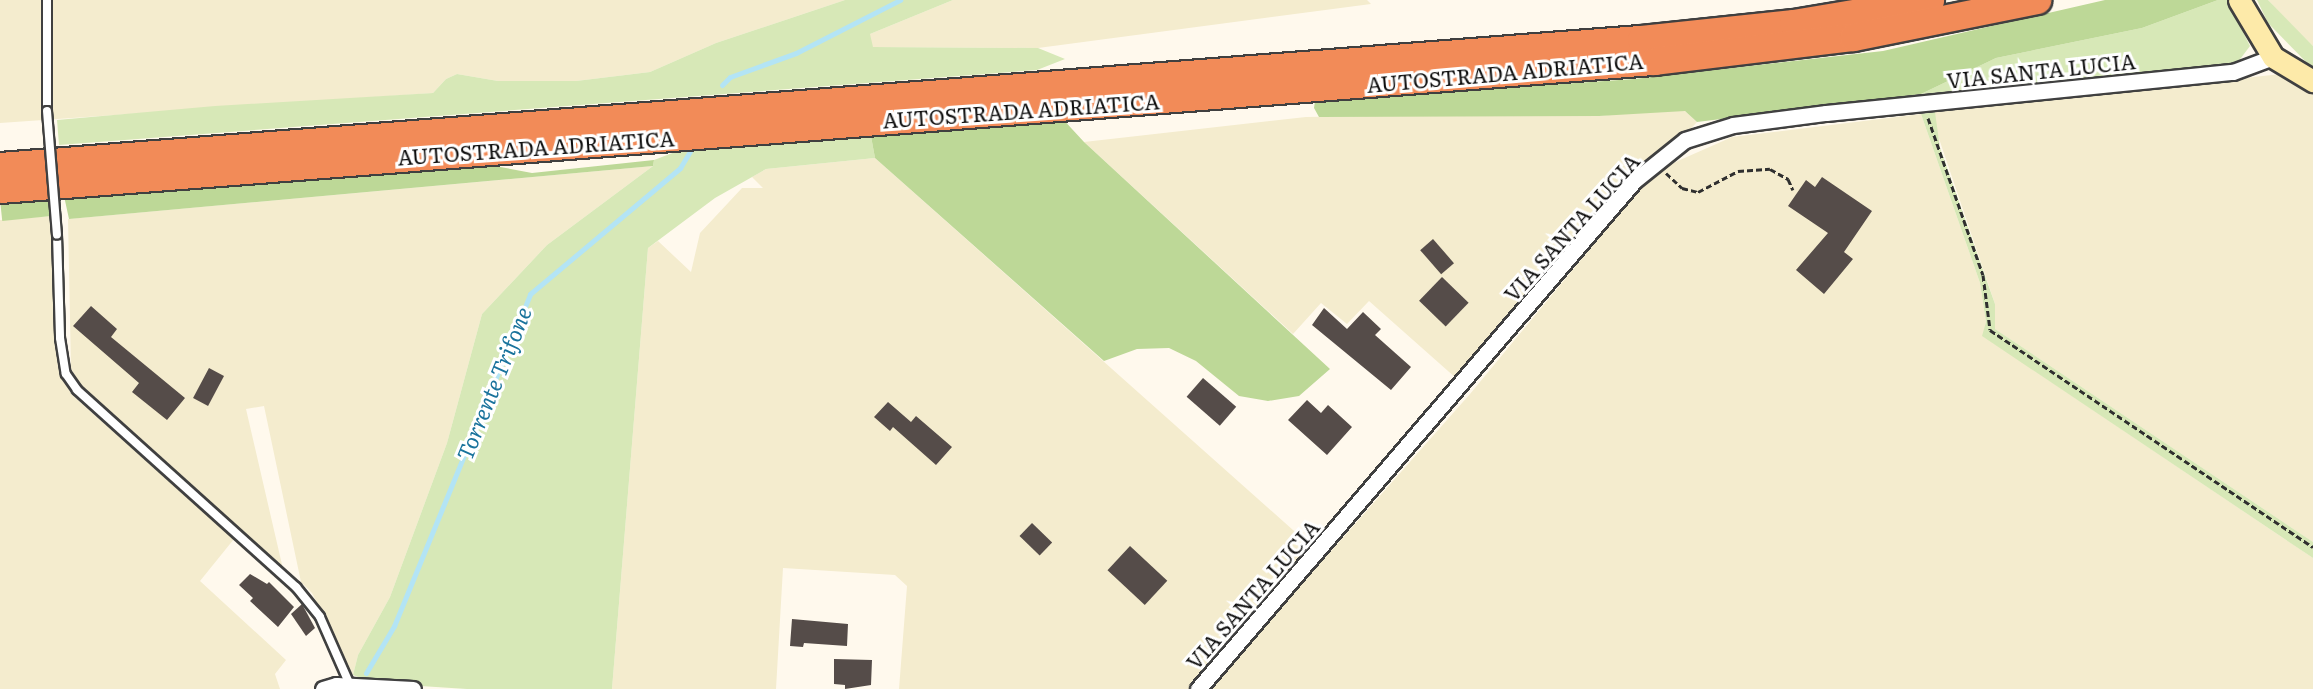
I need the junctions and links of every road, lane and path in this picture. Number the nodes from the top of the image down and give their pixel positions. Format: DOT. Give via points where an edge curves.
graph roads {
  1 [pos="47,0"];
  2 [pos="1930,0"];
  3 [pos="2037,0"];
  4 [pos="2239,0"];
  5 [pos="2273,57"];
  6 [pos="2313,81"];
  7 [pos="1922,102"];
  8 [pos="1656,163"];
  9 [pos="0,166"];
  10 [pos="0,189"];
  11 [pos="1793,190"];
  12 [pos="2313,547"];
  13 [pos="350,685"];
  14 [pos="323,689"];
  15 [pos="413,689"];
  16 [pos="1198,689"];
  1 -- 13 [label="lane, bridge" via="47,111 60,338 66,374 77,390 296,587 320,617"];
  2 -- 9 [label="highway, AUTOSTRADA ADRIATICA" via="1793,23 1641,39"];
  3 -- 10 [label="highway, AUTOSTRADA ADRIATICA" via="1853,37 1654,61"];
  4 -- 5 [label="main road"];
  5 -- 6 [label="main road"];
  5 -- 7 [label="street, VIA SANTA LUCIA" via="2234,72"];
  7 -- 8 [label="street, VIA SANTA LUCIA" via="1733,125 1685,140"];
  7 -- 12 [label="path" via="1983,275 1990,330"];
  8 -- 11 [label="path" via="1690,191 1707,189 1738,171 1760,168 1777,171"];
  8 -- 16 [label="street, VIA SANTA LUCIA" via="1634,182"];
  13 -- 14 [label="street"];
  13 -- 15 [label="street"];
}
